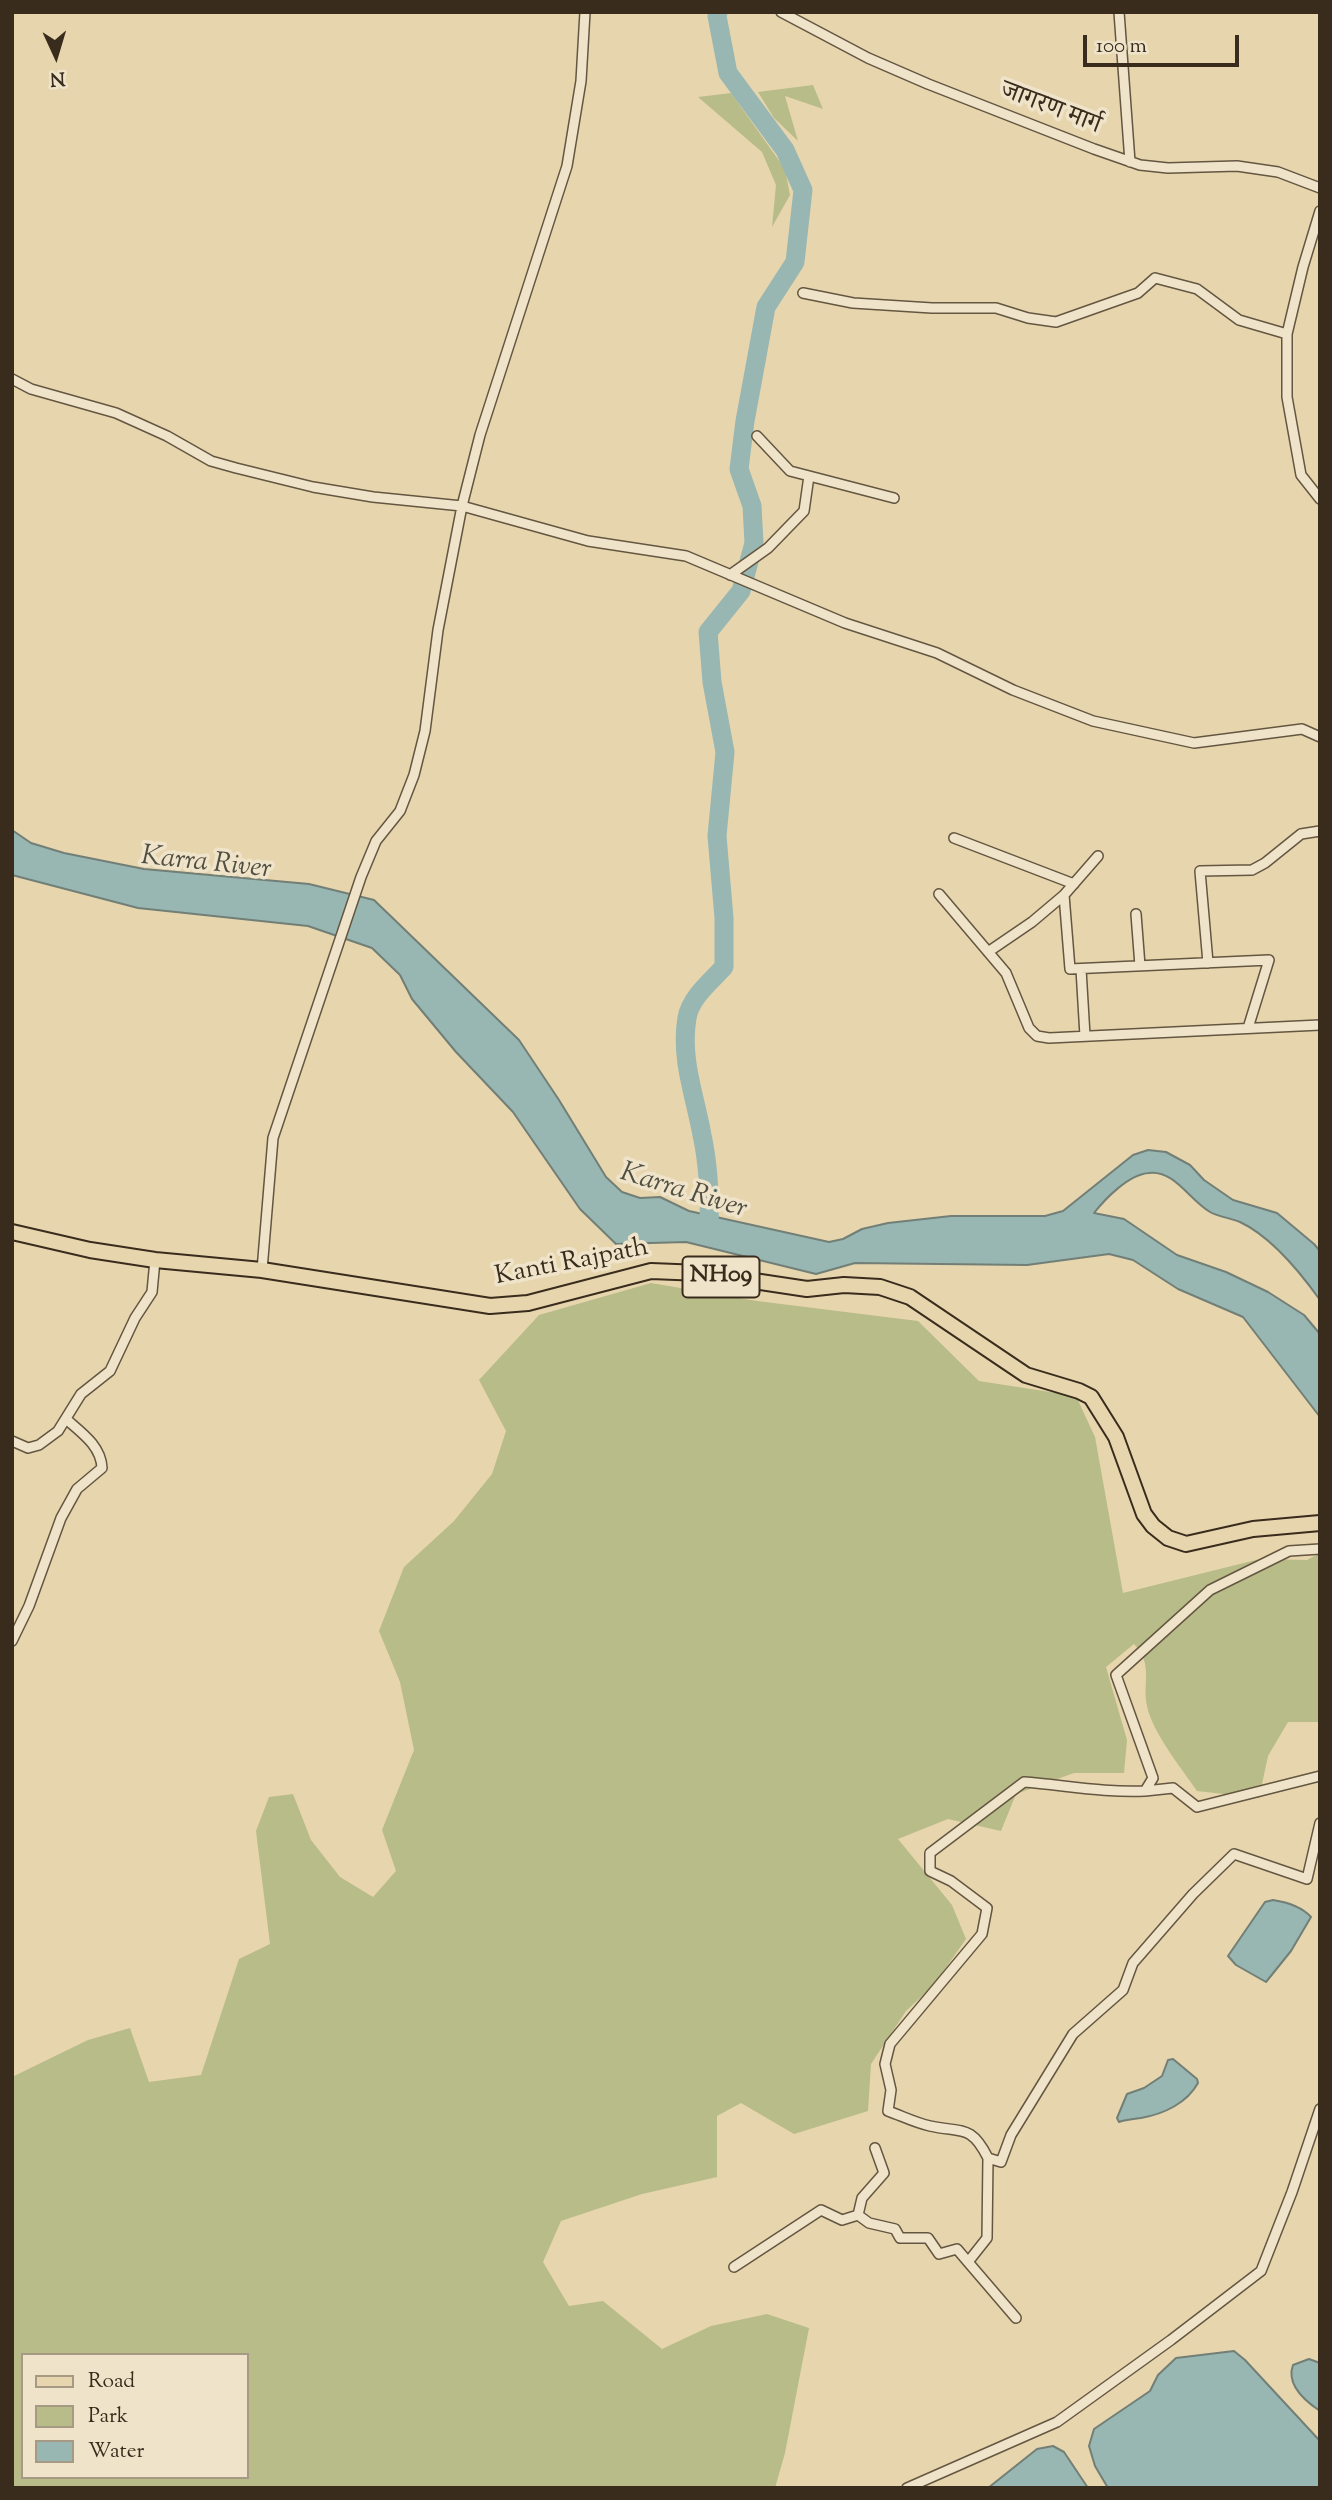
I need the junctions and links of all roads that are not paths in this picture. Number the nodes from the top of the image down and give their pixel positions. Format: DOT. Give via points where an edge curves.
graph roads {
  1 [pos="585,12"];
  2 [pos="781,12"];
  3 [pos="1119,12"];
  4 [pos="1130,162"];
  5 [pos="1320,188"];
  6 [pos="1320,211"];
  7 [pos="803,293"];
  8 [pos="1287,334"];
  9 [pos="12,379"];
  10 [pos="757,436"];
  11 [pos="809,476"];
  12 [pos="894,498"];
  13 [pos="1320,499"];
  14 [pos="462,506"];
  15 [pos="733,576"];
  16 [pos="1320,737"];
  17 [pos="1320,831"];
  18 [pos="954,838"];
  19 [pos="1098,856"];
  20 [pos="1074,884"];
  21 [pos="939,894"];
  22 [pos="1064,895"];
  23 [pos="1136,914"];
  24 [pos="988,952"];
  25 [pos="1208,963"];
  26 [pos="1140,966"];
  27 [pos="1081,969"];
  28 [pos="1320,1025"];
  29 [pos="1248,1028"];
  30 [pos="1085,1036"];
  31 [pos="12,1232"];
  32 [pos="155,1260"];
  33 [pos="262,1270"];
  34 [pos="66,1419"];
  35 [pos="12,1441"];
  36 [pos="1320,1522"];
  37 [pos="1320,1549"];
  38 [pos="12,1641"];
  39 [pos="1320,1776"];
  40 [pos="1145,1791"];
  41 [pos="1320,1823"];
  42 [pos="1320,2109"];
  43 [pos="874,2148"];
  44 [pos="988,2158"];
  45 [pos="858,2215"];
  46 [pos="968,2262"];
  47 [pos="734,2267"];
  48 [pos="1016,2318"];
  49 [pos="907,2488"];
  1 -- 14 [label="street" via="581,81 567,166 480,435"];
  2 -- 4 [label="street, जागरण मार्ग" via="928,85"];
  3 -- 4 [label="street"];
  4 -- 5 [label="street, जागरण मार्ग" via="1168,168 1237,166 1279,172"];
  6 -- 8 [label="street"];
  7 -- 8 [label="street" via="853,303 996,308 1056,322 1138,293 1156,278 1197,289 1239,320"];
  8 -- 13 [label="street" via="1287,397 1301,475"];
  9 -- 14 [label="street" via="116,413 211,461 313,487"];
  10 -- 11 [label="street" via="790,471"];
  11 -- 12 [label="street"];
  11 -- 15 [label="street" via="804,511"];
  14 -- 15 [label="street" via="588,541 686,556"];
  14 -- 33 [label="street" via="414,775 400,811 376,842 361,877 273,1138"];
  15 -- 16 [label="street" via="845,623 937,653 1013,690 1103,724 1194,743 1302,729"];
  17 -- 25 [label="street" via="1301,834 1252,870 1200,871"];
  18 -- 20 [label="street"];
  19 -- 20 [label="street"];
  20 -- 22 [label="street"];
  21 -- 24 [label="street"];
  22 -- 24 [label="street"];
  22 -- 27 [label="street" via="1070,969"];
  23 -- 26 [label="street"];
  24 -- 30 [label="street" via="1006,973 1029,1028 1037,1036"];
  25 -- 26 [label="street"];
  25 -- 29 [label="street" via="1269,960"];
  26 -- 27 [label="street"];
  27 -- 30 [label="street"];
  28 -- 29 [label="street"];
  29 -- 30 [label="street"];
  31 -- 32 [label="main road, Kanti Rajpath / NH09"];
  32 -- 33 [label="main road, Kanti Rajpath / NH09"];
  32 -- 34 [label="street" via="152,1292 110,1371 81,1394"];
  33 -- 36 [label="main road, Kanti Rajpath / NH09" via="491,1306 528,1303 651,1270 807,1289 880,1287 911,1297 1026,1375 1091,1397 1116,1437 1144,1514 1168,1538 1186,1544 1253,1529"];
  34 -- 35 [label="street" via="39,1445 28,1448"];
  34 -- 38 [label="street" via="102,1456 102,1468 77,1489 66,1508"];
  37 -- 40 [label="street" via="1289,1551 1210,1590 1116,1675 1153,1778"];
  39 -- 40 [label="street" via="1197,1807 1173,1788"];
  40 -- 44 [label="street" via="1024,1782 930,1853 930,1871 987,1908 982,1934 890,2044 885,2064 891,2090 888,2111 929,2126 963,2129 980,2142"];
  41 -- 44 [label="street" via="1307,1880 1234,1854 1193,1894 1133,1963 1123,1990 1073,2034 1011,2135 1001,2162"];
  42 -- 49 [label="street" via="1261,2271 1057,2421"];
  43 -- 45 [label="street" via="884,2173 862,2198"];
  44 -- 46 [label="street" via="988,2238"];
  45 -- 46 [label="street" via="869,2223 895,2229 900,2238 928,2238 939,2254 957,2249"];
  45 -- 47 [label="street" via="842,2220 821,2210"];
  46 -- 48 [label="street"];
}
